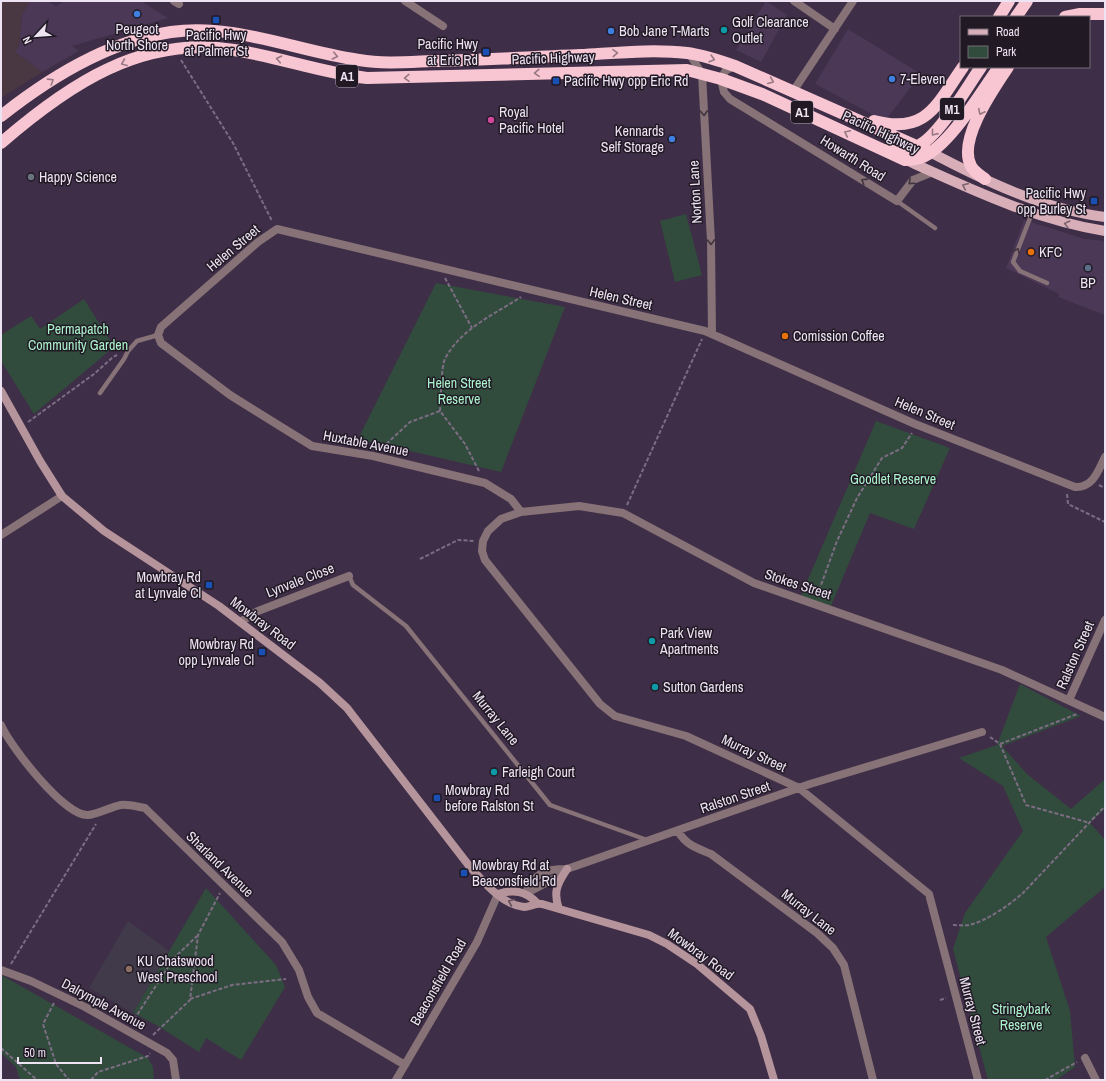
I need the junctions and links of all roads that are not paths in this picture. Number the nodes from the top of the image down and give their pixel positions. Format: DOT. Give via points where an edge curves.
graph roads {
  1 [pos="405,1"];
  2 [pos="794,1"];
  3 [pos="853,1"];
  4 [pos="1009,1"];
  5 [pos="1027,1"];
  6 [pos="1105,14"];
  7 [pos="1000,16"];
  8 [pos="1017,16"];
  9 [pos="1070,16"];
  10 [pos="443,26"];
  11 [pos="835,29"];
  12 [pos="689,53"];
  13 [pos="735,66"];
  14 [pos="962,68"];
  15 [pos="980,68"];
  16 [pos="998,68"];
  17 [pos="1007,68"];
  18 [pos="702,74"];
  19 [pos="721,79"];
  20 [pos="794,90"];
  21 [pos="842,113"];
  22 [pos="1,116"];
  23 [pos="1,143"];
  24 [pos="917,146"];
  25 [pos="882,149"];
  26 [pos="930,152"];
  27 [pos="905,160"];
  28 [pos="933,172"];
  29 [pos="985,179"];
  30 [pos="897,202"];
  31 [pos="1032,213"];
  32 [pos="1105,217"];
  33 [pos="935,228"];
  34 [pos="1105,231"];
  35 [pos="1047,283"];
  36 [pos="709,332"];
  37 [pos="158,335"];
  38 [pos="1,391"];
  39 [pos="100,393"];
  40 [pos="1105,457"];
  41 [pos="62,496"];
  42 [pos="521,512"];
  43 [pos="1,535"];
  44 [pos="349,576"];
  45 [pos="1105,620"];
  46 [pos="240,622"];
  47 [pos="1069,700"];
  48 [pos="1105,716"];
  49 [pos="1,725"];
  50 [pos="982,732"];
  51 [pos="799,788"];
  52 [pos="678,831"];
  53 [pos="647,840"];
  54 [pos="567,869"];
  55 [pos="498,894"];
  56 [pos="525,894"];
  57 [pos="537,903"];
  58 [pos="559,909"];
  59 [pos="4,970"];
  60 [pos="1085,1058"];
  61 [pos="405,1065"];
  62 [pos="176,1080"];
  63 [pos="396,1080"];
  64 [pos="774,1080"];
  65 [pos="873,1080"];
  66 [pos="978,1080"];
  67 [pos="1096,1080"];
  1 -- 10 [label="street"];
  2 -- 11 [label="street"];
  3 -- 11 [label="street"];
  4 -- 7 [label="highway"];
  5 -- 8 [label="highway"];
  6 -- 9 [label="highway"];
  11 -- 20 [label="street"];
  12 -- 13 [label="highway, Pacific Highway / A1, one-way"];
  12 -- 18 [label="street, Norton Lane"];
  22 -- 12 [label="highway, Pacific Highway / A1, one-way" via="69,70 95,57 156,35 190,30 239,34 342,58 377,62 484,60 635,52"];
  13 -- 19 [label="street" via="726,70"];
  13 -- 20 [label="highway, Pacific Highway / A1, one-way"];
  14 -- 21 [label="highway, M1" via="932,110 912,123 902,126 888,125"];
  15 -- 24 [label="highway, M1, one-way" via="946,117 927,140"];
  16 -- 26 [label="highway" via="949,135"];
  17 -- 29 [label="highway, one-way" via="980,113 970,144 970,165"];
  18 -- 19 [label="highway, Pacific Highway / A1"];
  18 -- 23 [label="highway, Pacific Highway / A1, one-way" via="670,70 368,78 236,50 192,47 150,54 103,72 63,94"];
  18 -- 36 [label="street, Norton Lane, one-way" via="711,241"];
  25 -- 19 [label="highway, Pacific Highway / A1, one-way" via="762,94"];
  30 -- 19 [label="street, Howarth Road, one-way" via="730,99 724,92"];
  20 -- 21 [label="highway, Pacific Highway / A1"];
  21 -- 24 [label="highway, Pacific Highway"];
  24 -- 25 [label="highway, A1" via="903,150"];
  24 -- 26 [label="highway, Pacific Highway"];
  25 -- 27 [label="highway, Pacific Highway"];
  26 -- 27 [label="highway" via="921,158"];
  26 -- 29 [label="main road, Pacific Highway"];
  27 -- 28 [label="main road, Pacific Highway"];
  28 -- 30 [label="street, one-way" via="913,180"];
  31 -- 28 [label="main road, Pacific Highway, one-way"];
  29 -- 32 [label="main road, Pacific Highway" via="1036,201"];
  30 -- 33 [label="lane, Howarth Road"];
  34 -- 31 [label="main road, Pacific Highway, one-way" via="1075,226"];
  35 -- 31 [label="lane, one-way" via="1020,271 1013,262"];
  36 -- 37 [label="street, Helen Street" via="277,229 258,242 160,327"];
  36 -- 40 [label="street, Helen Street" via="915,424 1066,484 1081,488 1093,481"];
  37 -- 39 [label="lane" via="137,341"];
  37 -- 42 [label="street, Huxtable Avenue" via="161,343 230,395 312,446 373,456 485,483 511,499"];
  38 -- 41 [label="main road, Mowbray Road"];
  41 -- 43 [label="street"];
  41 -- 46 [label="main road, Mowbray Road" via="104,531 202,594"];
  42 -- 47 [label="street, Stokes Street" via="579,506 624,513 754,583 1002,670"];
  42 -- 51 [label="street, Murray Street" via="501,519 488,531 483,541 482,551 485,560 600,704 615,716 686,736"];
  44 -- 46 [label="street, Lynvale Close" via="258,610"];
  44 -- 53 [label="lane, Murray Lane" via="353,585 406,626 550,805"];
  45 -- 47 [label="street, Ralston Street"];
  46 -- 55 [label="main road, Mowbray Road" via="320,683 347,708 470,867"];
  47 -- 48 [label="street, Stokes Street"];
  49 -- 61 [label="street, Sharland Avenue" via="25,762 68,808 88,815 122,805 145,808 282,942 299,970 308,997 317,1013"];
  50 -- 51 [label="street, Ralston Street"];
  51 -- 52 [label="street, Ralston Street"];
  51 -- 66 [label="street, Murray Street" via="929,894"];
  52 -- 53 [label="street, Ralston Street"];
  52 -- 65 [label="street, Murray Lane" via="683,841 711,854 817,932 833,948 844,965"];
  53 -- 54 [label="street, Ralston Street"];
  54 -- 56 [label="street, Ralston Street" via="552,869 532,879"];
  54 -- 58 [label="main road" via="555,892"];
  55 -- 56 [label="main road" via="516,891"];
  57 -- 55 [label="main road, Mowbray Road, one-way" via="525,907 511,904"];
  55 -- 61 [label="street, Beaconsfield Road" via="476,942"];
  56 -- 57 [label="main road, Mowbray Road"];
  57 -- 58 [label="main road, Mowbray Road"];
  58 -- 64 [label="main road, Mowbray Road" via="649,935 697,964 750,1009"];
  59 -- 62 [label="street, Dalrymple Avenue" via="84,1007 170,1056 176,1070"];
  60 -- 67 [label="street"];
  61 -- 63 [label="street, Beaconsfield Road"];
}
